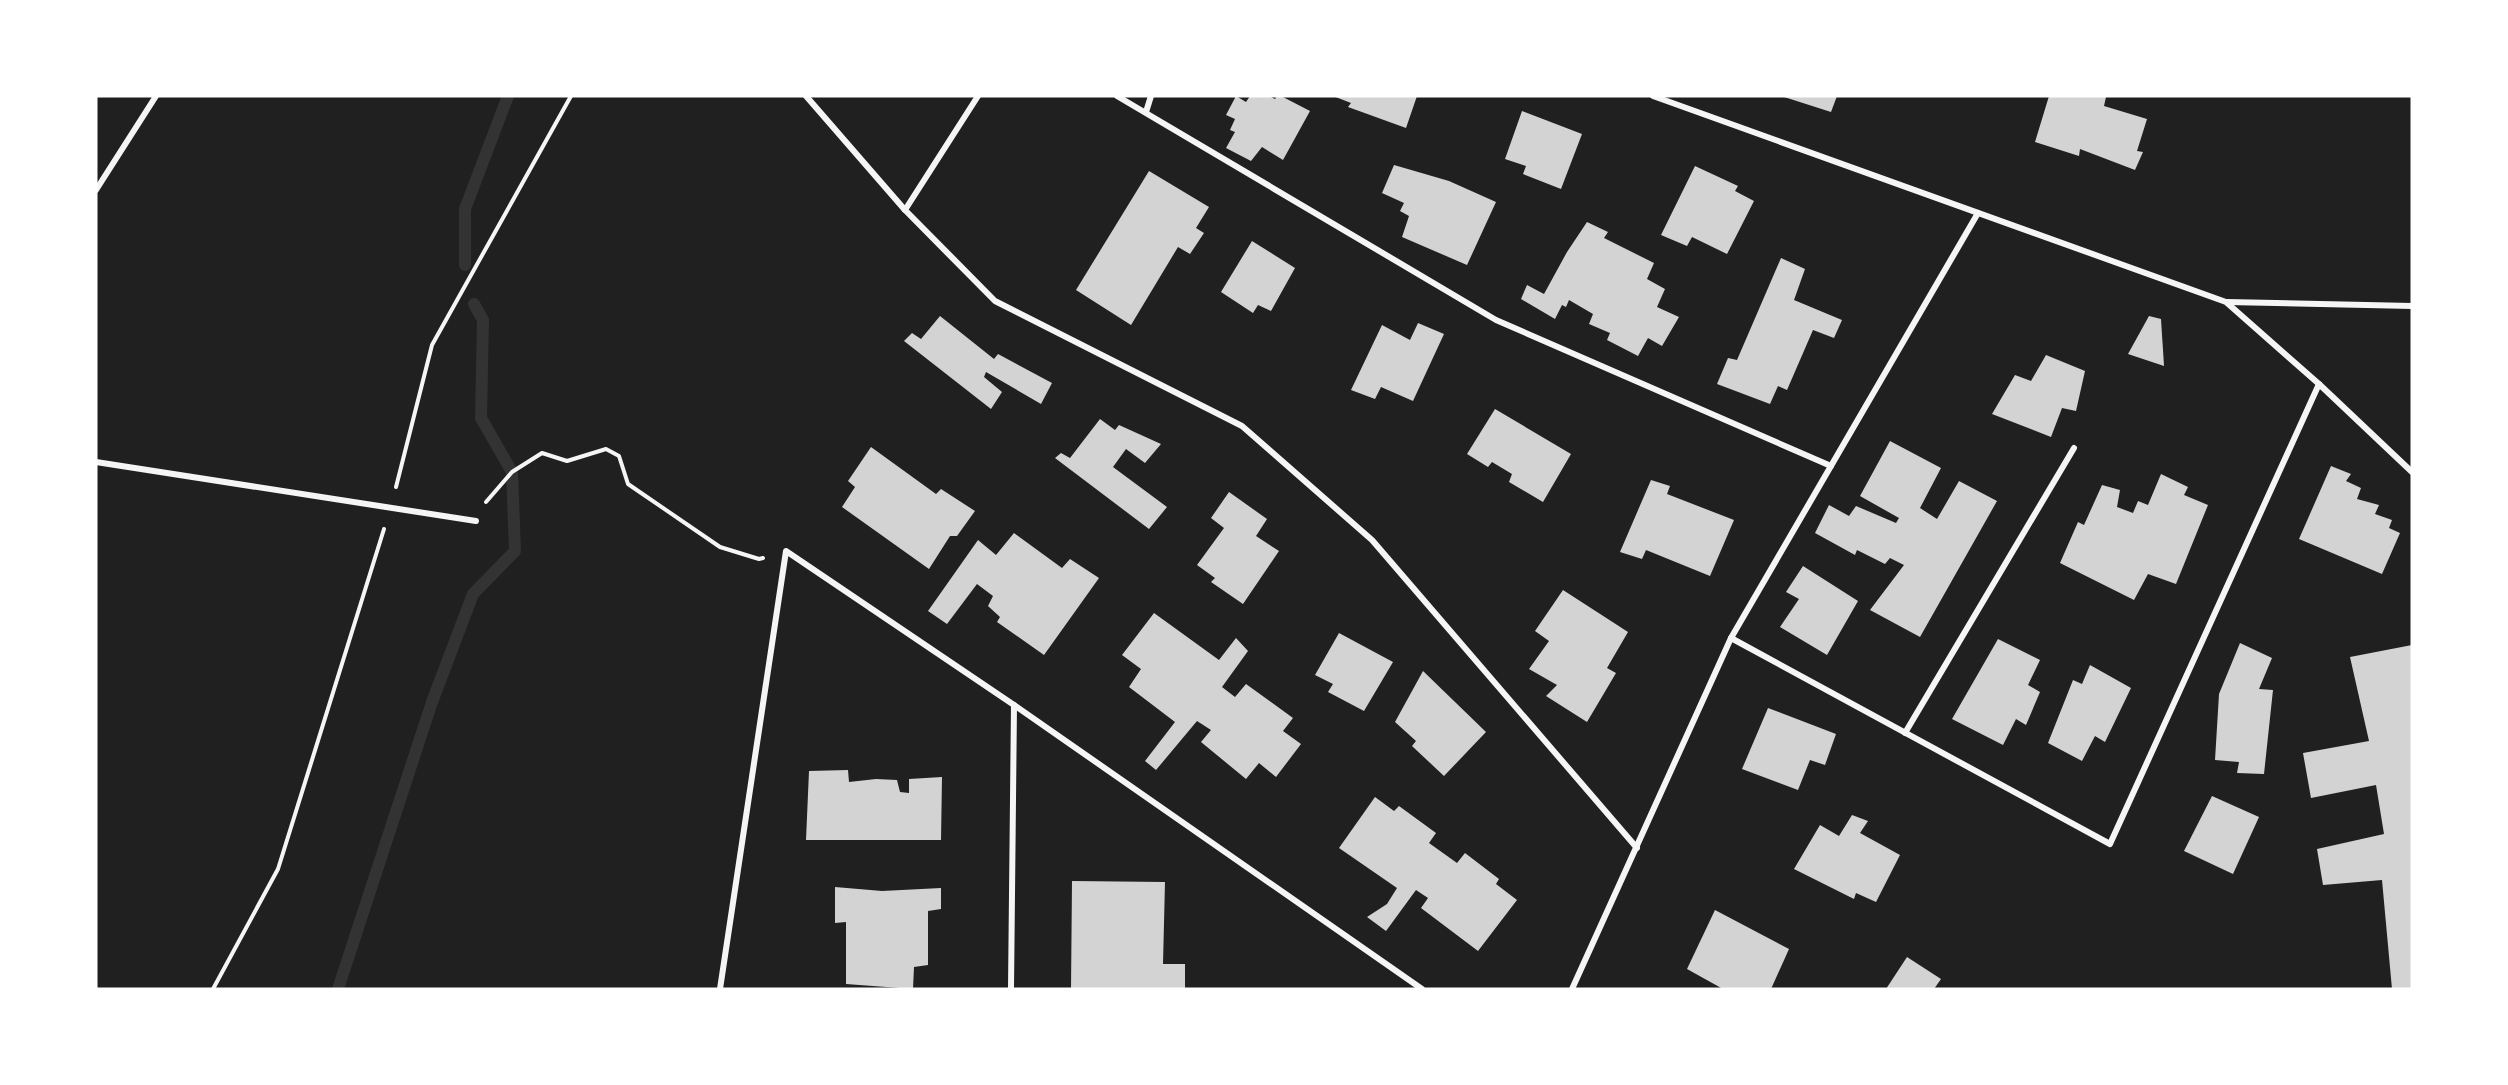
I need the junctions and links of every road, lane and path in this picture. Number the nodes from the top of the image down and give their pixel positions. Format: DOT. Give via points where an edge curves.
graph roads {
  1 [pos="156,96"];
  2 [pos="571,96"];
  3 [pos="806,96"];
  4 [pos="978,96"];
  5 [pos="1117,96"];
  6 [pos="1151,96"];
  7 [pos="1653,96"];
  8 [pos="1146,112"];
  9 [pos="96,190"];
  10 [pos="905,210"];
  11 [pos="1978,213"];
  12 [pos="2226,302"];
  13 [pos="2412,306"];
  14 [pos="2319,384"];
  15 [pos="2074,448"];
  16 [pos="96,462"];
  17 [pos="1831,466"];
  18 [pos="2412,472"];
  19 [pos="391,508"];
  20 [pos="476,521"];
  21 [pos="786,551"];
  22 [pos="1731,638"];
  23 [pos="1014,705"];
  24 [pos="1905,733"];
  25 [pos="1637,848"];
  26 [pos="213,989"];
  27 [pos="720,989"];
  28 [pos="1011,989"];
  29 [pos="1422,989"];
  30 [pos="1572,989"];
  1 -- 9 [label="street"];
  2 -- 19 [label="path" via="432,345"];
  3 -- 10 [label="street"];
  4 -- 10 [label="street"];
  5 -- 8 [label="street"];
  6 -- 8 [label="street"];
  7 -- 11 [label="street"];
  8 -- 17 [label="street" via="1496,320"];
  10 -- 25 [label="street" via="995,301 1242,426 1372,540"];
  11 -- 12 [label="street"];
  11 -- 17 [label="street"];
  12 -- 13 [label="street"];
  12 -- 14 [label="street"];
  14 -- 18 [label="street"];
  14 -- 24 [label="street" via="2110,844"];
  15 -- 24 [label="street"];
  16 -- 19 [label="street"];
  17 -- 22 [label="street"];
  19 -- 20 [label="street"];
  19 -- 26 [label="path" via="278,869"];
  20 -- 21 [label="path" via="489,496 512,472 542,453 567,462 606,449 620,456 628,484 720,547 759,559"];
  21 -- 23 [label="street"];
  21 -- 27 [label="street"];
  22 -- 24 [label="street"];
  22 -- 25 [label="street"];
  23 -- 28 [label="street"];
  23 -- 29 [label="street"];
  25 -- 30 [label="street"];
}
